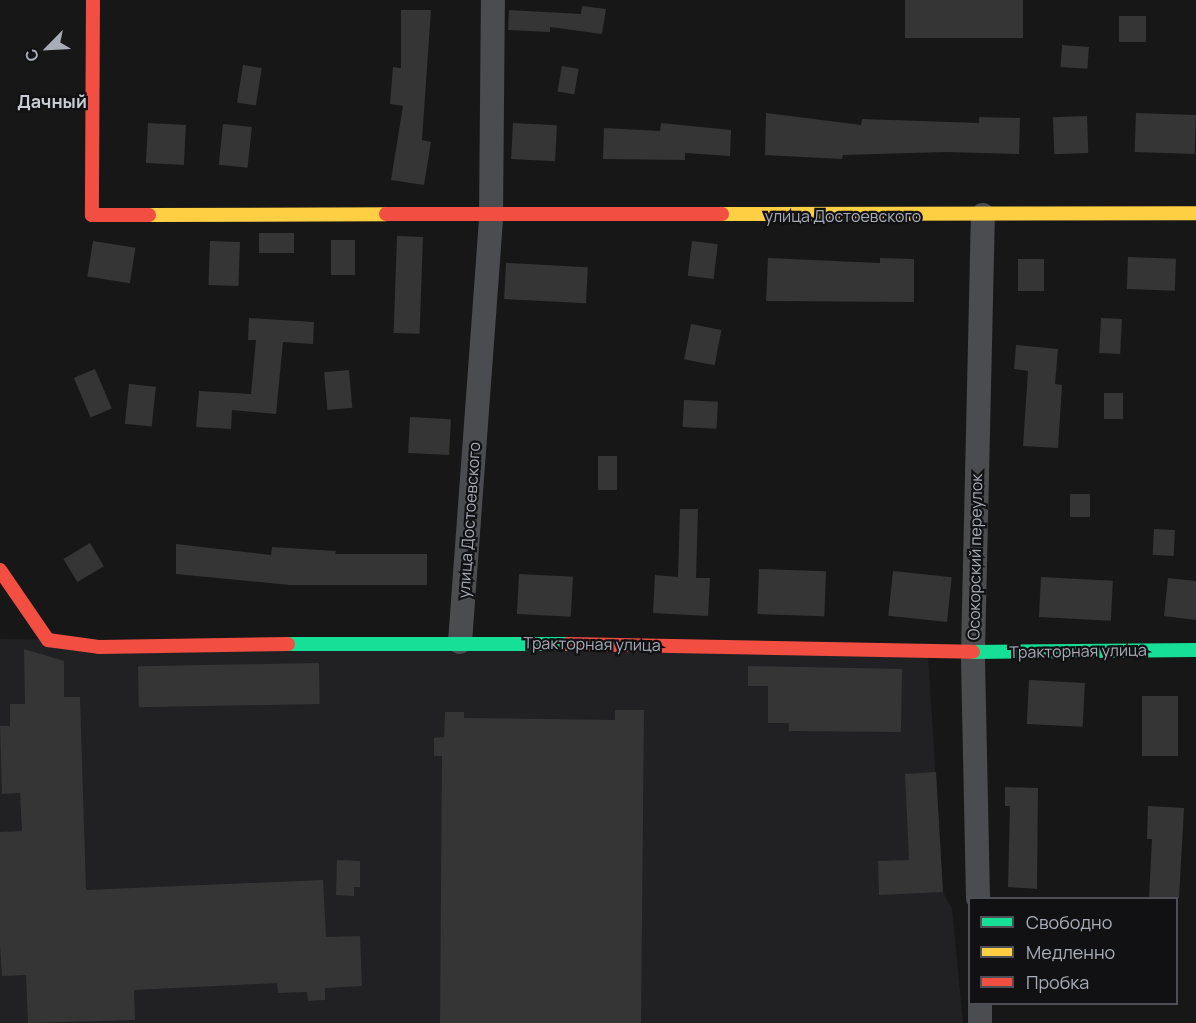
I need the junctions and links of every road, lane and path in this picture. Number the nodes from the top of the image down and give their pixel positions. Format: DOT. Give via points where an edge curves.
graph roads {
  1 [pos="93,0"];
  2 [pos="493,0"];
  3 [pos="1196,213"];
  4 [pos="983,215"];
  5 [pos="490,218"];
  6 [pos="0,570"];
  7 [pos="6,595"];
  8 [pos="460,642"];
  9 [pos="1196,650"];
  10 [pos="973,652"];
  11 [pos="978,897"];
  12 [pos="980,1005"];
  13 [pos="980,1023"];
  1 -- 5 [label="street, улица Достоевского" via="92,215"];
  2 -- 5 [label="street, улица Достоевского"];
  3 -- 4 [label="street, улица Достоевского"];
  4 -- 5 [label="street, улица Достоевского"];
  4 -- 10 [label="street, Осокорский переулок"];
  5 -- 8 [label="street, улица Достоевского"];
  6 -- 7 [label="street, Тракторная улица"];
  7 -- 8 [label="street, Тракторная улица" via="48,640 99,647"];
  8 -- 10 [label="street, Тракторная улица"];
  9 -- 10 [label="street, Тракторная улица"];
  10 -- 11 [label="street, Осокорский переулок"];
  12 -- 13 [label="street"];
}
